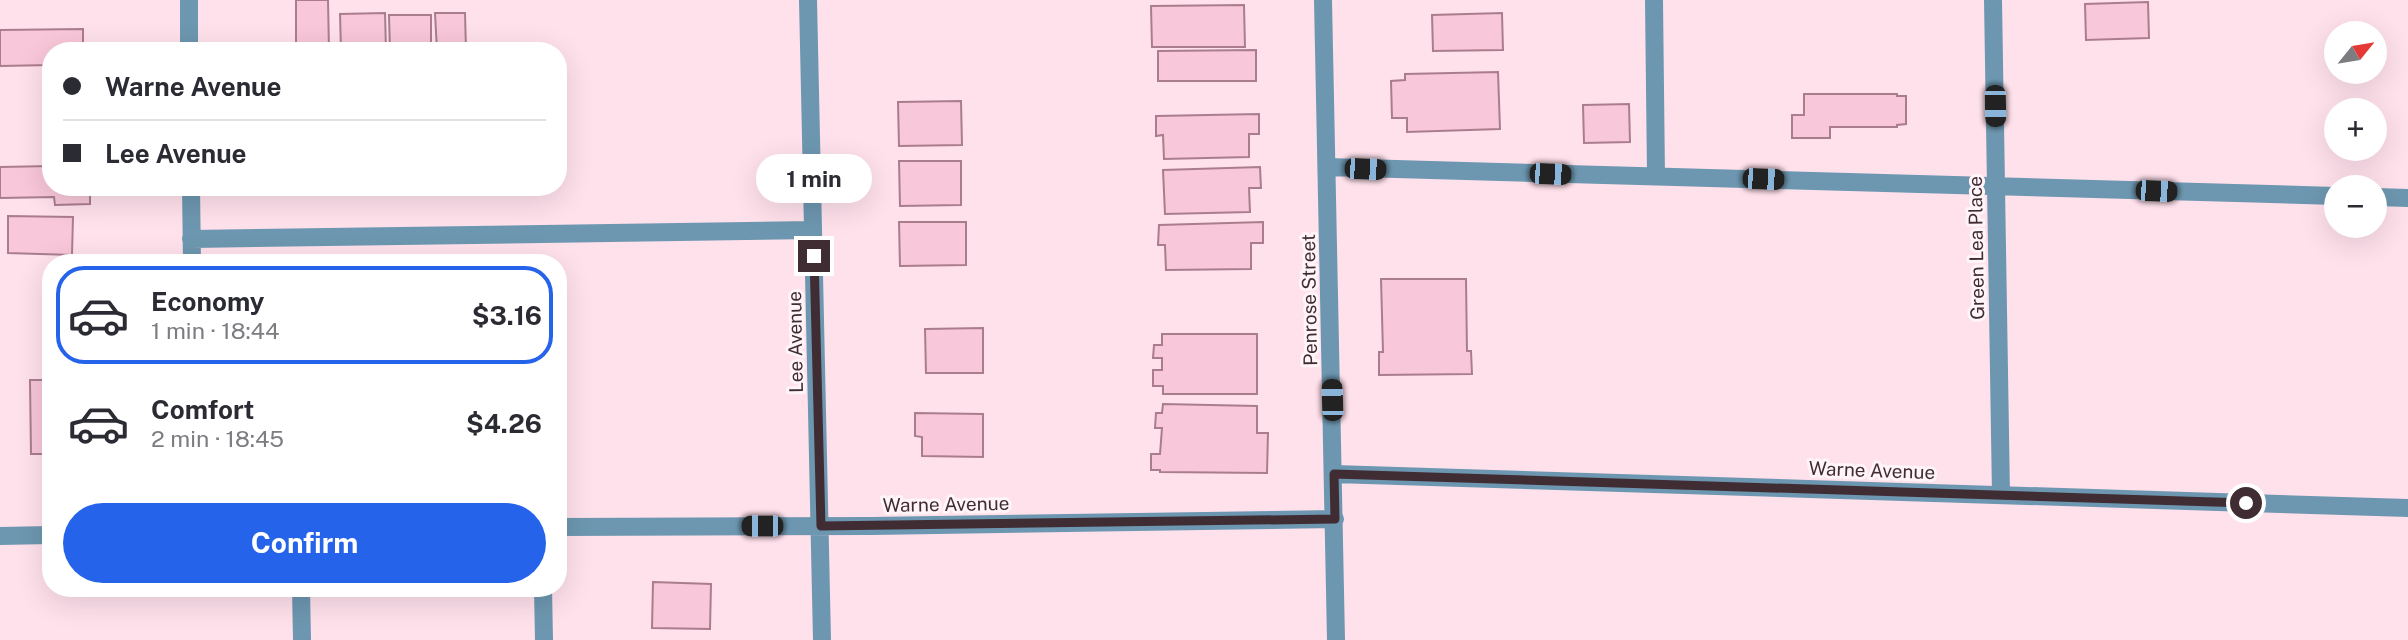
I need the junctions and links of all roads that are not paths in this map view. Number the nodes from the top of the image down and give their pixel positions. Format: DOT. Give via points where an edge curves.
graph roads {
  1 [pos="189,0"];
  2 [pos="808,0"];
  3 [pos="1322,0"];
  4 [pos="1654,0"];
  5 [pos="1993,0"];
  6 [pos="189,42"];
  7 [pos="1326,167"];
  8 [pos="1656,176"];
  9 [pos="1996,186"];
  10 [pos="191,196"];
  11 [pos="2324,196"];
  12 [pos="2387,197"];
  13 [pos="2408,198"];
  14 [pos="813,230"];
  15 [pos="191,239"];
  16 [pos="191,254"];
  17 [pos="1334,474"];
  18 [pos="2001,495"];
  19 [pos="2408,508"];
  20 [pos="1335,519"];
  21 [pos="821,526"];
  22 [pos="567,527"];
  23 [pos="42,535"];
  24 [pos="0,536"];
  25 [pos="301,597"];
  26 [pos="543,597"];
  27 [pos="302,640"];
  28 [pos="544,640"];
  29 [pos="822,640"];
  30 [pos="1336,640"];
  1 -- 6 [label="street"];
  2 -- 14 [label="street, Lee Avenue"];
  3 -- 7 [label="street, Penrose Street"];
  4 -- 8 [label="street"];
  5 -- 9 [label="street, Green Lea Place"];
  7 -- 8 [label="street"];
  7 -- 17 [label="street, Penrose Street"];
  8 -- 9 [label="street"];
  9 -- 11 [label="street"];
  9 -- 18 [label="street, Green Lea Place"];
  10 -- 15 [label="street"];
  12 -- 13 [label="street"];
  14 -- 15 [label="street"];
  14 -- 21 [label="street, Lee Avenue"];
  15 -- 16 [label="street"];
  17 -- 18 [label="street, Warne Avenue"];
  17 -- 20 [label="street, Penrose Street"];
  18 -- 19 [label="street, Warne Avenue"];
  20 -- 21 [label="street, Warne Avenue"];
  20 -- 30 [label="street, Penrose Street"];
  21 -- 22 [label="street, Warne Avenue"];
  21 -- 29 [label="street, Lee Avenue"];
  23 -- 24 [label="street"];
  25 -- 27 [label="street"];
  26 -- 28 [label="street"];
}
